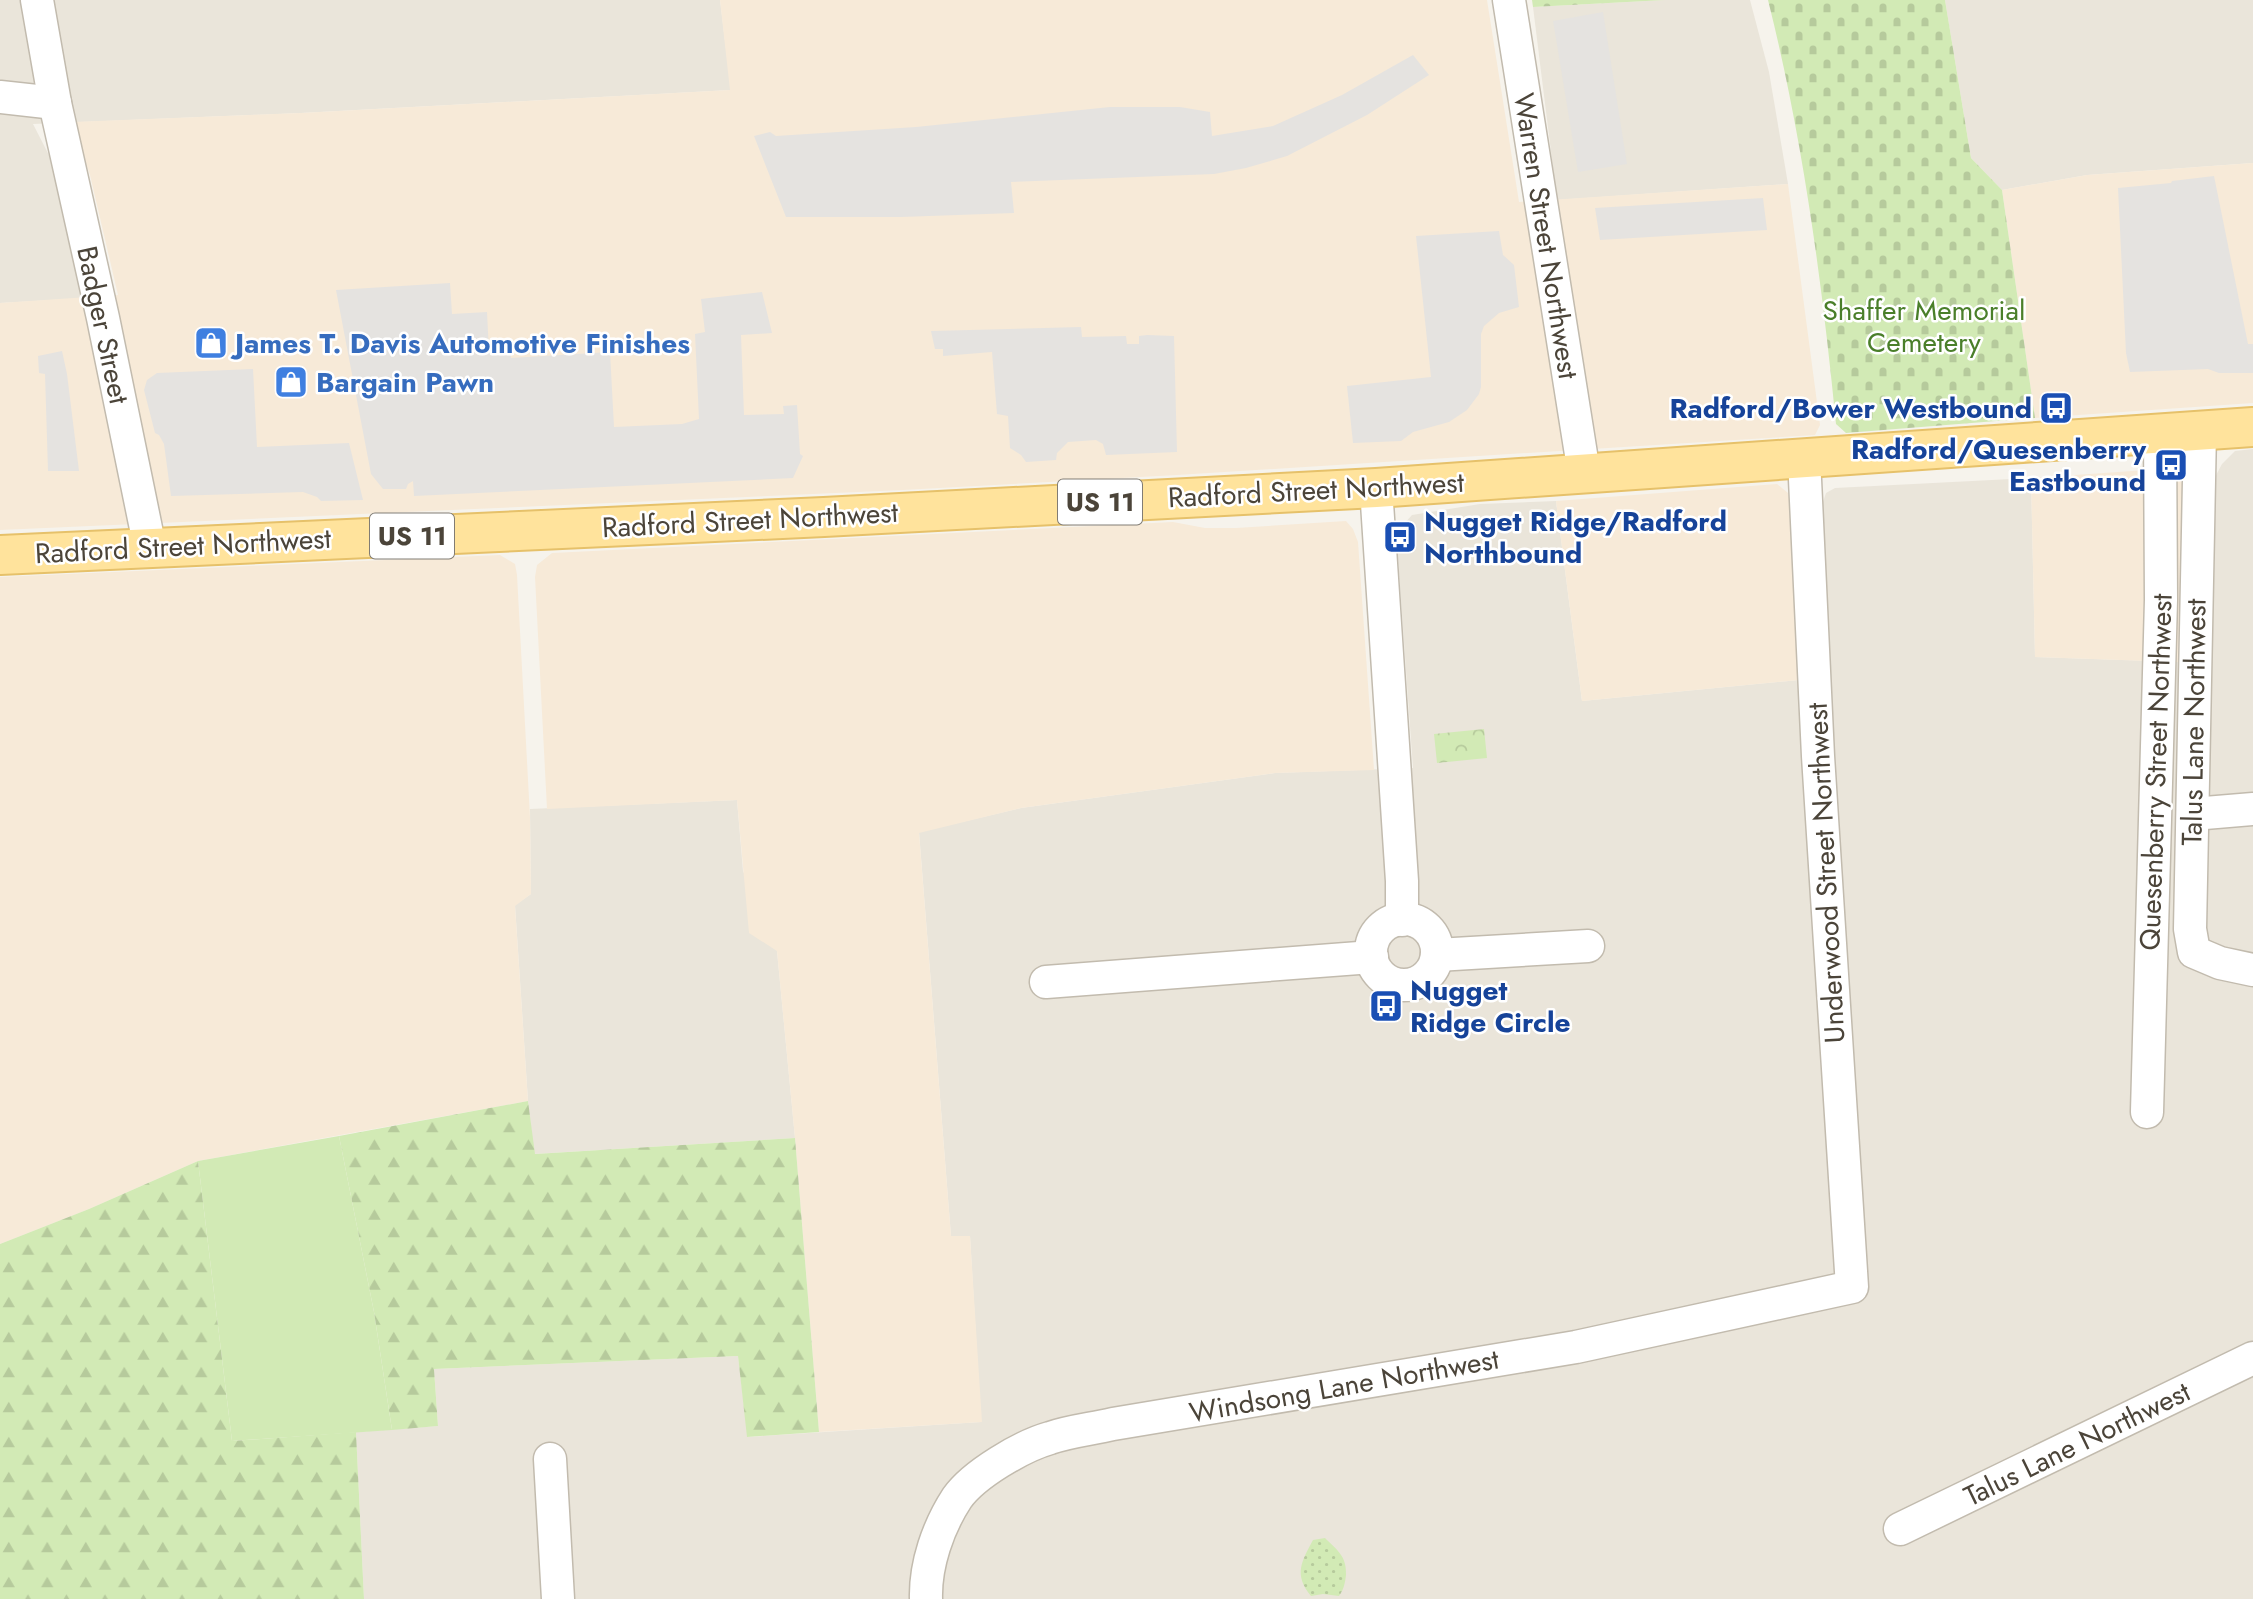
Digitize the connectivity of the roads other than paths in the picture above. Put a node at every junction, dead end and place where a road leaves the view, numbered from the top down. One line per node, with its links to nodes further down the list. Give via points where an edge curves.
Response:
1 (37, 0): 4 (street, Badger Street)
2 (1509, 0): 9 (street, Warren Street Northwest)
3 (0, 97): 4 (street)
4 (55, 103): 11 (street, Badger Street)
5 (2253, 427): 6 (main road, Radford Street Northwest / US 11)
6 (2200, 431): 7 (main road, Radford Street Northwest / US 11); 14 (street, Talus Lane Northwest)
7 (2160, 433): 8 (main road, Radford Street Northwest / US 11); 21 (street, Quesenberry Street Northwest, via 2161,600)
8 (1804, 458): 9 (main road, Radford Street Northwest / US 11); 22 (street, Underwood Street Northwest)
9 (1584, 473): 10 (main road, Radford Street Northwest / US 11)
10 (1376, 488): 11 (main road, Radford Street Northwest / US 11); 15 (street)
11 (150, 548): 12 (main road, Radford Street Northwest / US 11)
12 (0, 555)
13 (2253, 809): 14 (street)
14 (2193, 814): 19 (street, Talus Lane Northwest, via 2190,929 2194,951)
15 (1402, 919): 17 (street, via 1423,926 1436,944); 18 (street, via 1382,928 1372,946)
16 (1588, 946): 17 (street)
17 (1437, 955): 18 (street, via 1435,965 1421,981 1400,985 1381,976)
18 (1372, 957): 20 (street)
19 (2253, 970)
20 (1046, 982)
21 (2147, 1112)
22 (1852, 1287): 27 (street, Windsong Lane Northwest, via 1576,1347 1049,1438 997,1463 958,1496 937,1535)
23 (2253, 1359): 25 (street, Talus Lane Northwest)
24 (550, 1459): 26 (street)
25 (1900, 1529)
26 (558, 1599)
27 (926, 1599)

